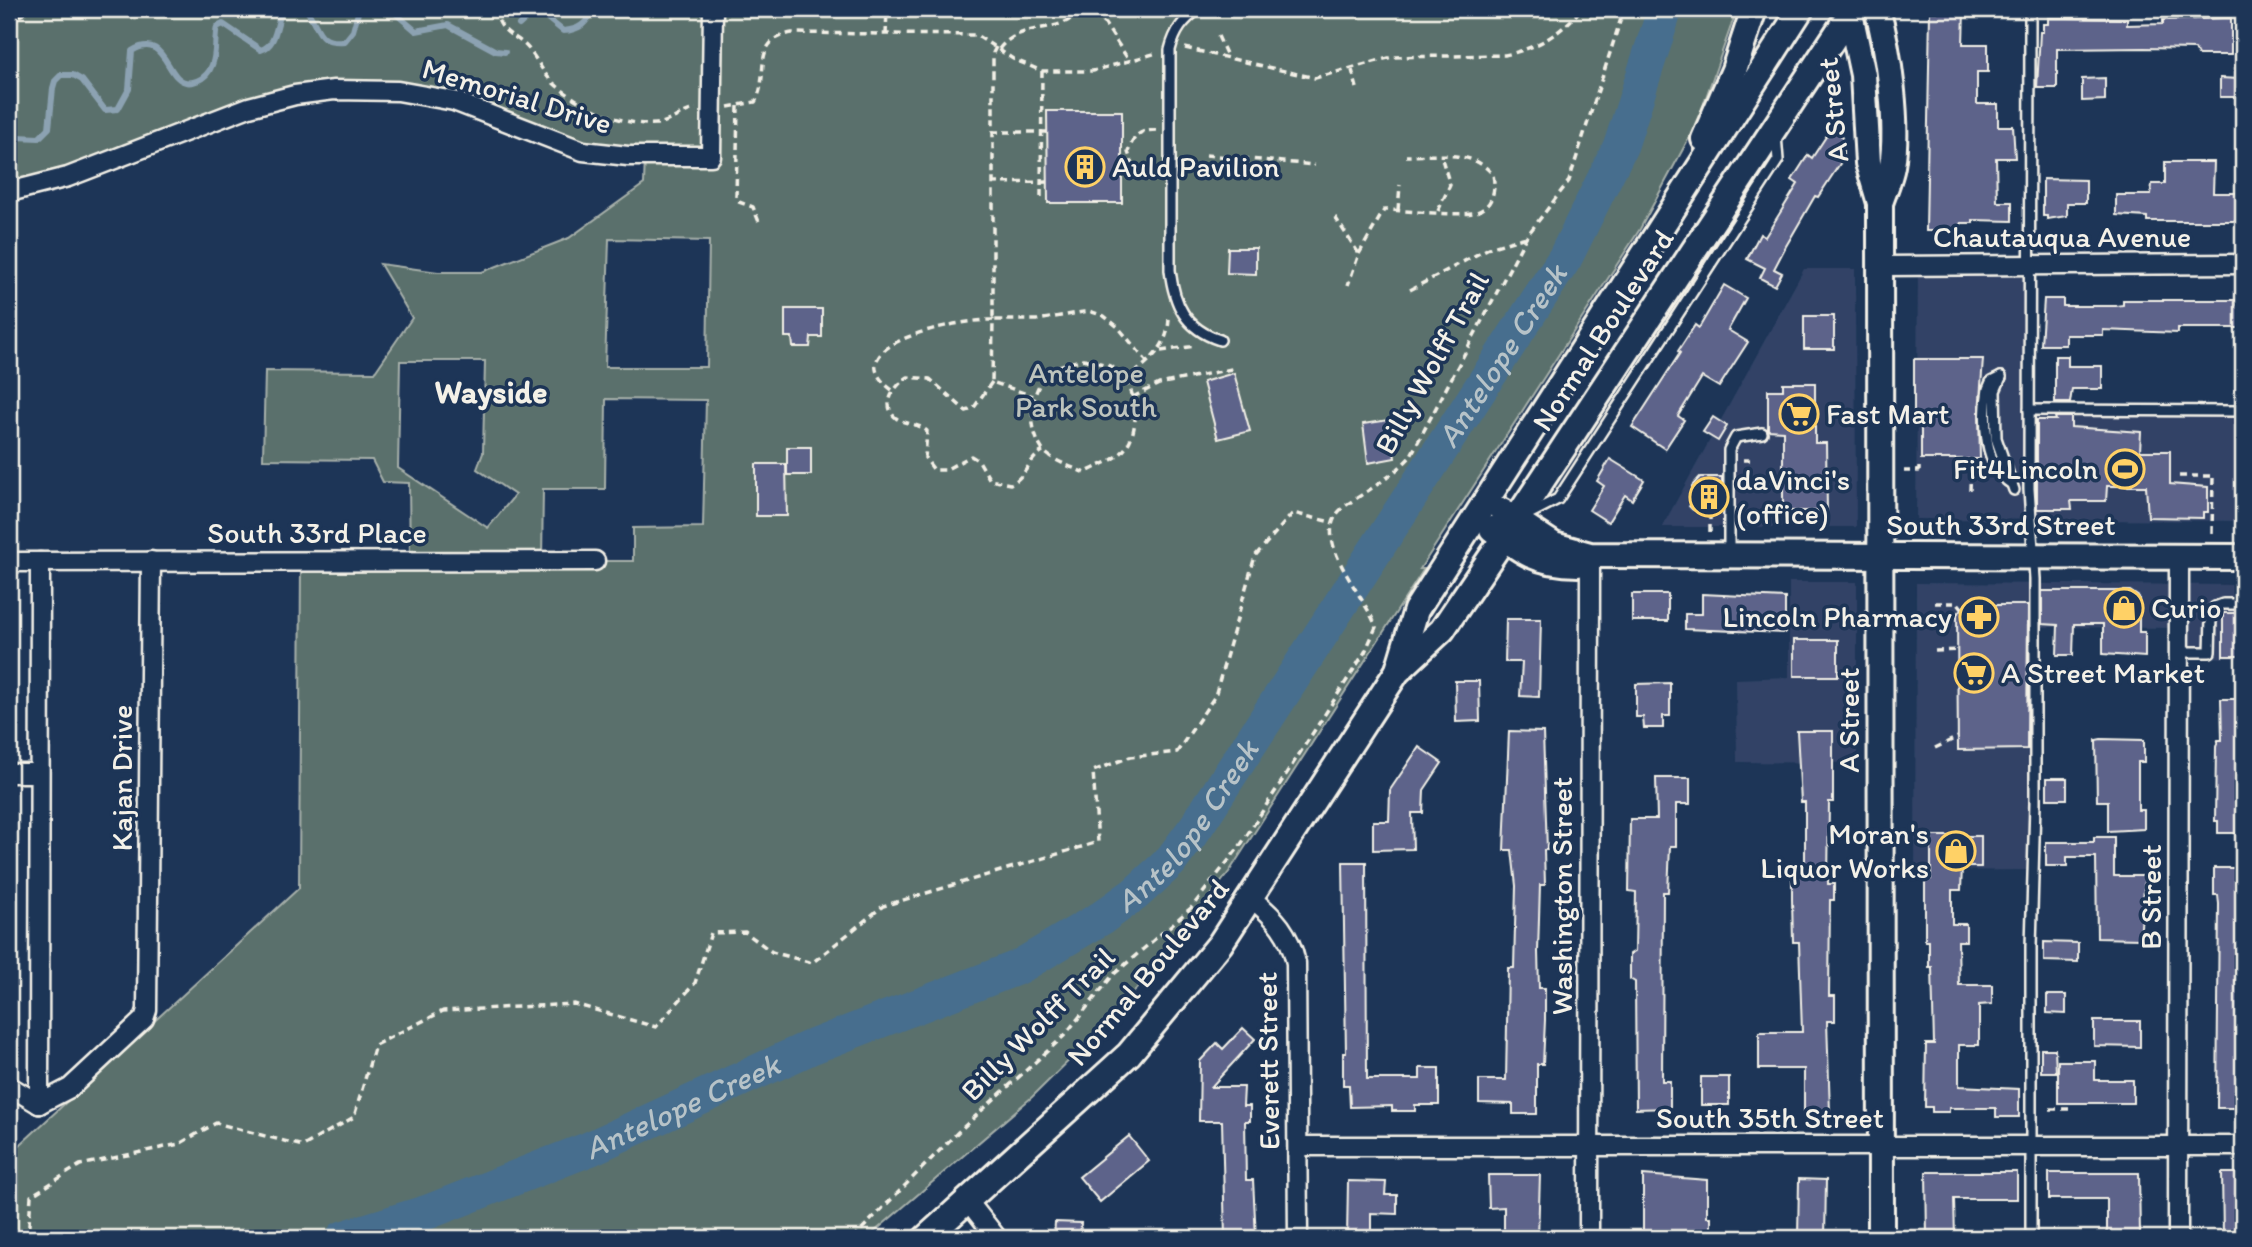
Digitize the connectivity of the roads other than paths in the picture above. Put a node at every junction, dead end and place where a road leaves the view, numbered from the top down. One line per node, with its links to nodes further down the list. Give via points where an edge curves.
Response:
1 (713, 9): 8 (street, Memorial Drive, via 711,156 583,151 454,101 398,91 334,90 249,107 68,177)
2 (1198, 9): 14 (lane, via 1183,22 1170,50 1170,270 1176,303 1184,317 1206,336)
3 (1754, 9): 10 (main road, via 1721,100)
4 (1801, 9): 10 (main road, Normal Boulevard)
5 (1877, 9): 9 (main road, A Street, via 1889,64 1893,142 1892,166)
6 (2030, 9): 12 (lane)
7 (1851, 10): 9 (main road, A Street, via 1863,75 1868,163); 21 (main road, Normal Boulevard)
8 (9, 192)
9 (1880, 203): 13 (main road, A Street)
10 (1656, 239): 20 (main road, Normal Boulevard)
11 (2243, 264): 12 (street, Chautauqua Avenue)
12 (2028, 265): 13 (street, Chautauqua Avenue); 16 (lane)
13 (1881, 266): 24 (main road, A Street)
14 (1220, 341)
15 (2001, 377): 19 (lane, via 1995,391 1996,438)
16 (2029, 410): 17 (lane); 26 (lane)
17 (2243, 411)
18 (1762, 433): 23 (lane, via 1736,437 1729,450)
19 (2013, 487)
20 (1481, 510): 21 (main road, South 33rd Street); 34 (main road, Normal Boulevard, via 1416,610)
21 (1510, 529): 22 (main road, South 33rd Street, via 1528,555 1557,564 1577,564); 34 (main road, Normal Boulevard, via 1442,630)
22 (1590, 555): 23 (main road, South 33rd Street); 41 (street, Washington Street)
23 (1729, 555): 24 (main road, South 33rd Street)
24 (1881, 556): 26 (main road, South 33rd Street); 42 (main road, A Street)
25 (2179, 556): 26 (main road, South 33rd Street); 27 (main road, South 33rd Street); 33 (street, B Street)
26 (2033, 557): 43 (lane)
27 (2243, 557)
28 (151, 561): 29 (street, South 33rd Place); 31 (street, South 33rd Place); 39 (street, Kajan Drive, via 149,995 144,1019 70,1088)
29 (595, 561)
30 (9, 562): 31 (street)
31 (40, 562): 36 (street)
32 (2243, 604): 33 (lane, via 2215,607 2210,652)
33 (2179, 652): 44 (street, B Street)
34 (1397, 672): 37 (main road, Normal Boulevard)
35 (9, 773): 36 (street)
36 (39, 773): 39 (street)
37 (1252, 899): 40 (street, Everett Street, via 1288,936 1296,963); 46 (main road, Normal Boulevard, via 1129,1054)
38 (9, 1086): 39 (street)
39 (39, 1104)
40 (1298, 1146): 41 (street, South 35th Street); 49 (street, Everett Street)
41 (1589, 1146): 42 (street, South 35th Street); 50 (street, Washington Street)
42 (1881, 1146): 43 (street, South 35th Street); 51 (main road, A Street)
43 (2031, 1146): 44 (street, South 35th Street); 52 (lane)
44 (2178, 1146): 45 (street, South 35th Street); 53 (street, B Street)
45 (2243, 1146)
46 (968, 1201): 47 (main road, Normal Boulevard); 48 (street)
47 (926, 1238)
48 (997, 1238)
49 (1298, 1238)
50 (1589, 1238)
51 (1881, 1238)
52 (2031, 1238)
53 (2178, 1238)

